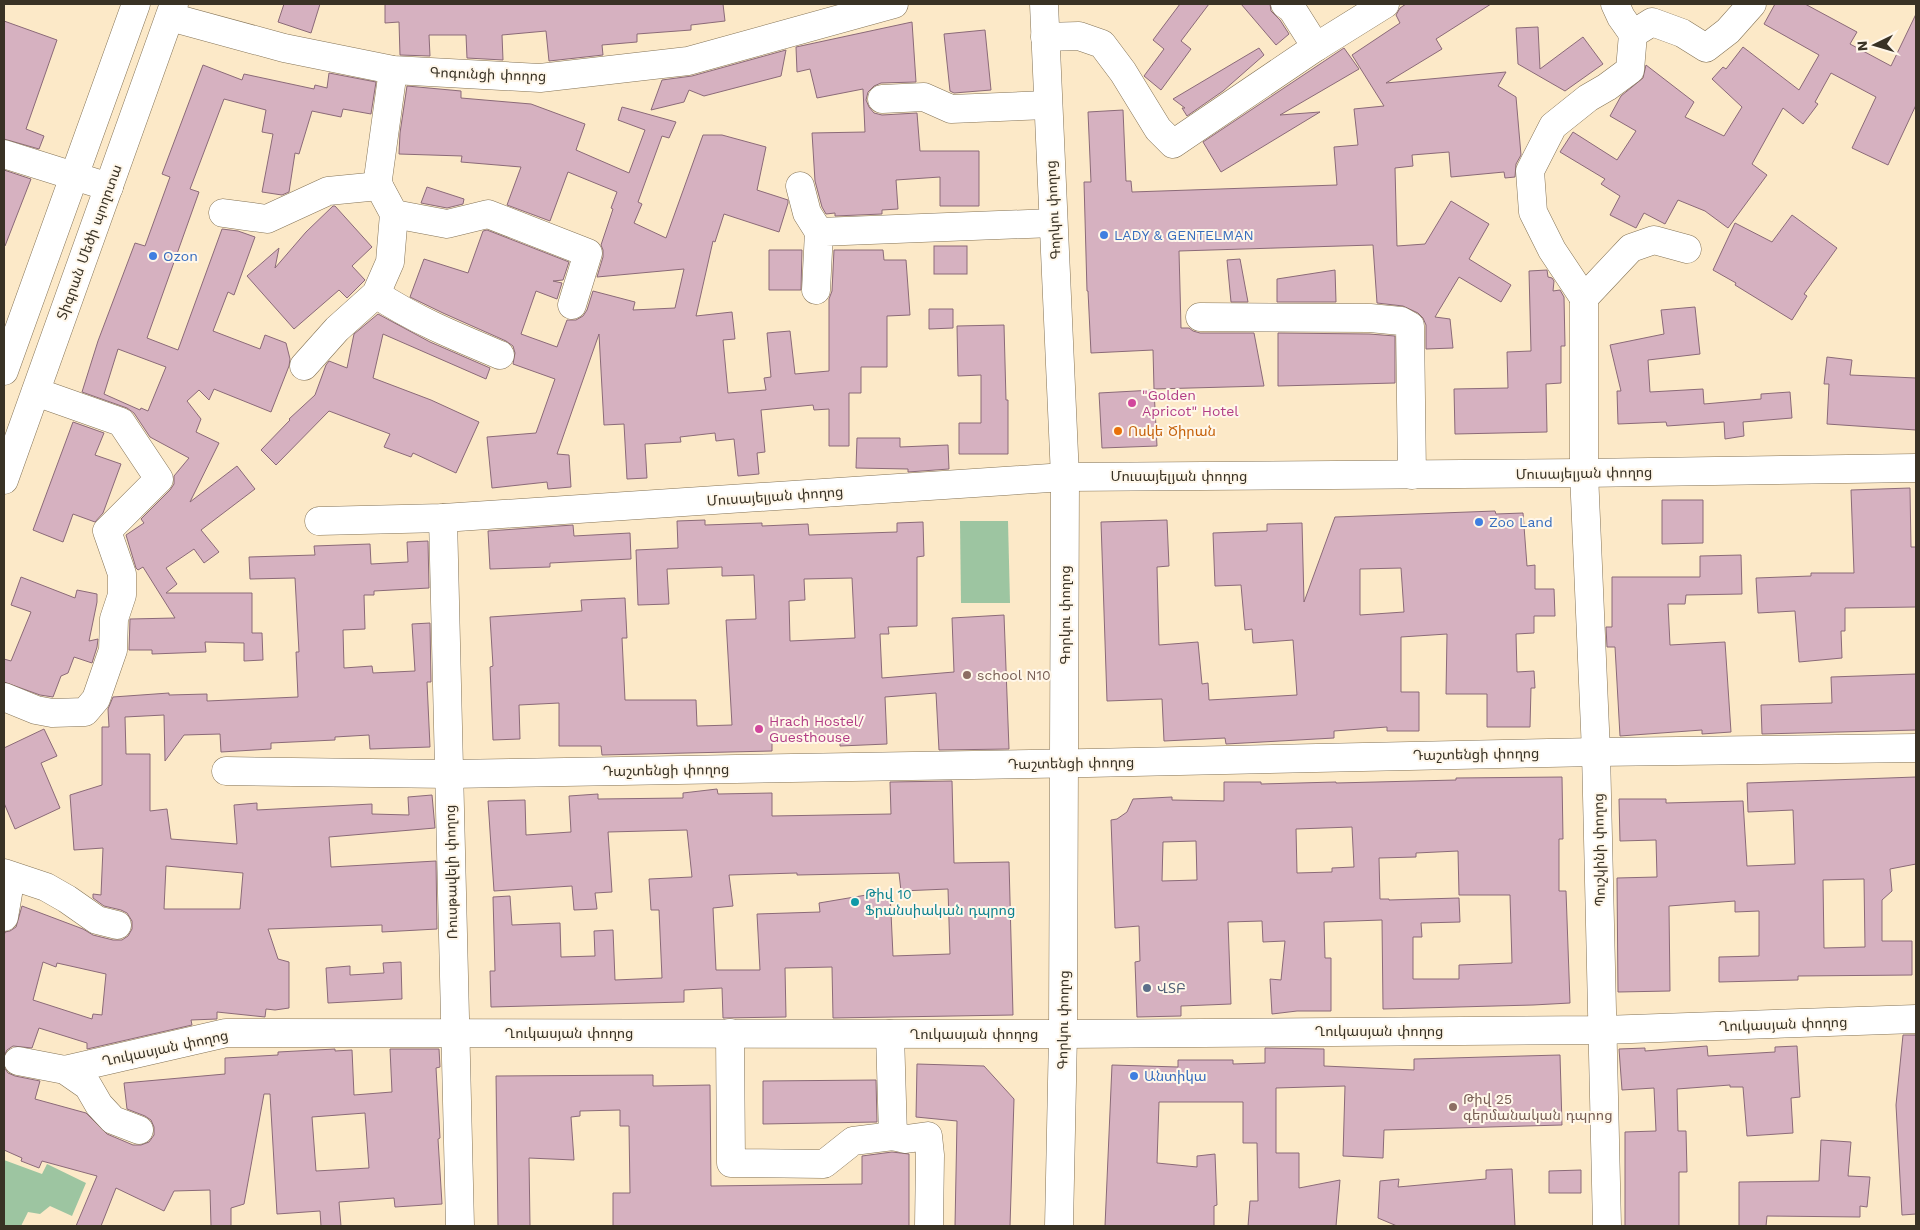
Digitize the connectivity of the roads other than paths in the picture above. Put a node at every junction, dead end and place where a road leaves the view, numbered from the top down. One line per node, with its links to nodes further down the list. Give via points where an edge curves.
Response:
1 (136, 4): 16 (street)
2 (894, 4): 12 (street, Գոգունցի փողոց, via 688,61 540,78)
3 (1044, 4): 10 (street, Գորկու փողոց)
4 (1285, 4): 11 (street, via 1292,9)
5 (1385, 4): 11 (street)
6 (1615, 4): 9 (street)
7 (1752, 4): 9 (street, via 1728,31 1706,48 1682,33 1652,22)
8 (172, 10): 12 (street, Գոգունցի փողոց, via 284,48); 19 (street, Տիգրան Մեծի պողոտա)
9 (1633, 34): 27 (street, via 1630,70 1553,126 1530,171 1533,212 1552,250)
10 (1045, 37): 11 (street, via 1079,36 1102,44 1158,129 1173,144); 14 (street, Գորկու փողոց)
11 (1316, 47)
12 (393, 70): 17 (street)
13 (882, 99): 14 (street, via 924,97 952,109)
14 (1048, 105): 22 (street, Գորկու փողոց)
15 (4, 154): 16 (street)
16 (74, 176): 19 (street); 30 (street)
17 (379, 186): 20 (street, via 328,192 266,218); 21 (street)
18 (800, 186): 23 (street, via 807,213)
19 (109, 187): 34 (street, Տիգրան Մեծի պողոտա)
20 (223, 213)
21 (394, 214): 26 (street, via 390,262); 28 (street, via 447,224 488,214 588,252)
22 (1053, 223): 23 (street); 38 (street, Գորկու փողոց)
23 (819, 232): 25 (street)
24 (1688, 249): 27 (street, via 1654,240 1631,248)
25 (816, 290)
26 (376, 294): 31 (street, via 434,327); 32 (street, via 337,329)
27 (1584, 298): 36 (street, Պուշկինի փողոց)
28 (572, 305)
29 (1200, 317): 37 (street, via 1370,318 1401,321 1410,326)
30 (9, 338): 33 (street)
31 (500, 355)
32 (304, 366)
33 (4, 371)
34 (36, 392): 39 (street, Տիգրան Մեծի պողոտա); 42 (street, via 121,422 159,479 107,531 122,574 122,595 114,619 113,650 96,699 85,712 52,713)
35 (1916, 468): 36 (street, Մուսայելյան փողոց)
36 (1584, 473): 37 (street, Մուսայելյան փողոց); 44 (street, Պուշկինի փողոց)
37 (1412, 474): 38 (street, Մուսայելյան փողոց)
38 (1065, 477): 40 (street, Մուսայելյան փողոց); 45 (street, Գորկու փողոց)
39 (4, 480)
40 (443, 518): 41 (street, Մուսայելյան փողոց); 47 (street, Ռուսթավելի փողոց)
41 (319, 521)
42 (4, 697)
43 (1916, 748): 44 (street, Դաշտենցի փողոց)
44 (1596, 752): 45 (street, Դաշտենցի փողոց); 52 (street, Պուշկինի փողոց)
45 (1064, 763): 47 (street, Դաշտենցի փողոց); 56 (street, Գորկու փողոց)
46 (226, 771): 47 (street, Դաշտենցի փողոց)
47 (449, 774): 53 (street, Ռուսթավելի փողոց)
48 (8, 874): 49 (street); 50 (street, via 46,887 97,920)
49 (4, 917)
50 (118, 925)
51 (1916, 1019): 52 (street, Ղուկասյան փողոց)
52 (1603, 1030): 56 (street, Ղուկասյան փողոց); 64 (street, Պուշկինի փողոց)
53 (455, 1033): 54 (street, Ղուկասյան փողոց); 58 (street, Ղուկասյան փողոց, via 226,1033); 61 (street, Ռուսթավելի փողոց)
54 (730, 1033): 55 (street, Ղուկասյան փողոց); 60 (street, via 731,1163 824,1164 853,1141)
55 (890, 1034): 56 (street, Ղուկասյան փողոց); 60 (street)
56 (1063, 1034): 63 (street, Գորկու փողոց)
57 (18, 1061): 58 (street)
58 (65, 1070): 59 (street, via 88,1086 113,1120)
59 (139, 1130)
60 (893, 1136): 62 (street, via 906,1139 928,1136)
61 (460, 1226)
62 (929, 1226)
63 (1059, 1226)
64 (1607, 1226)

